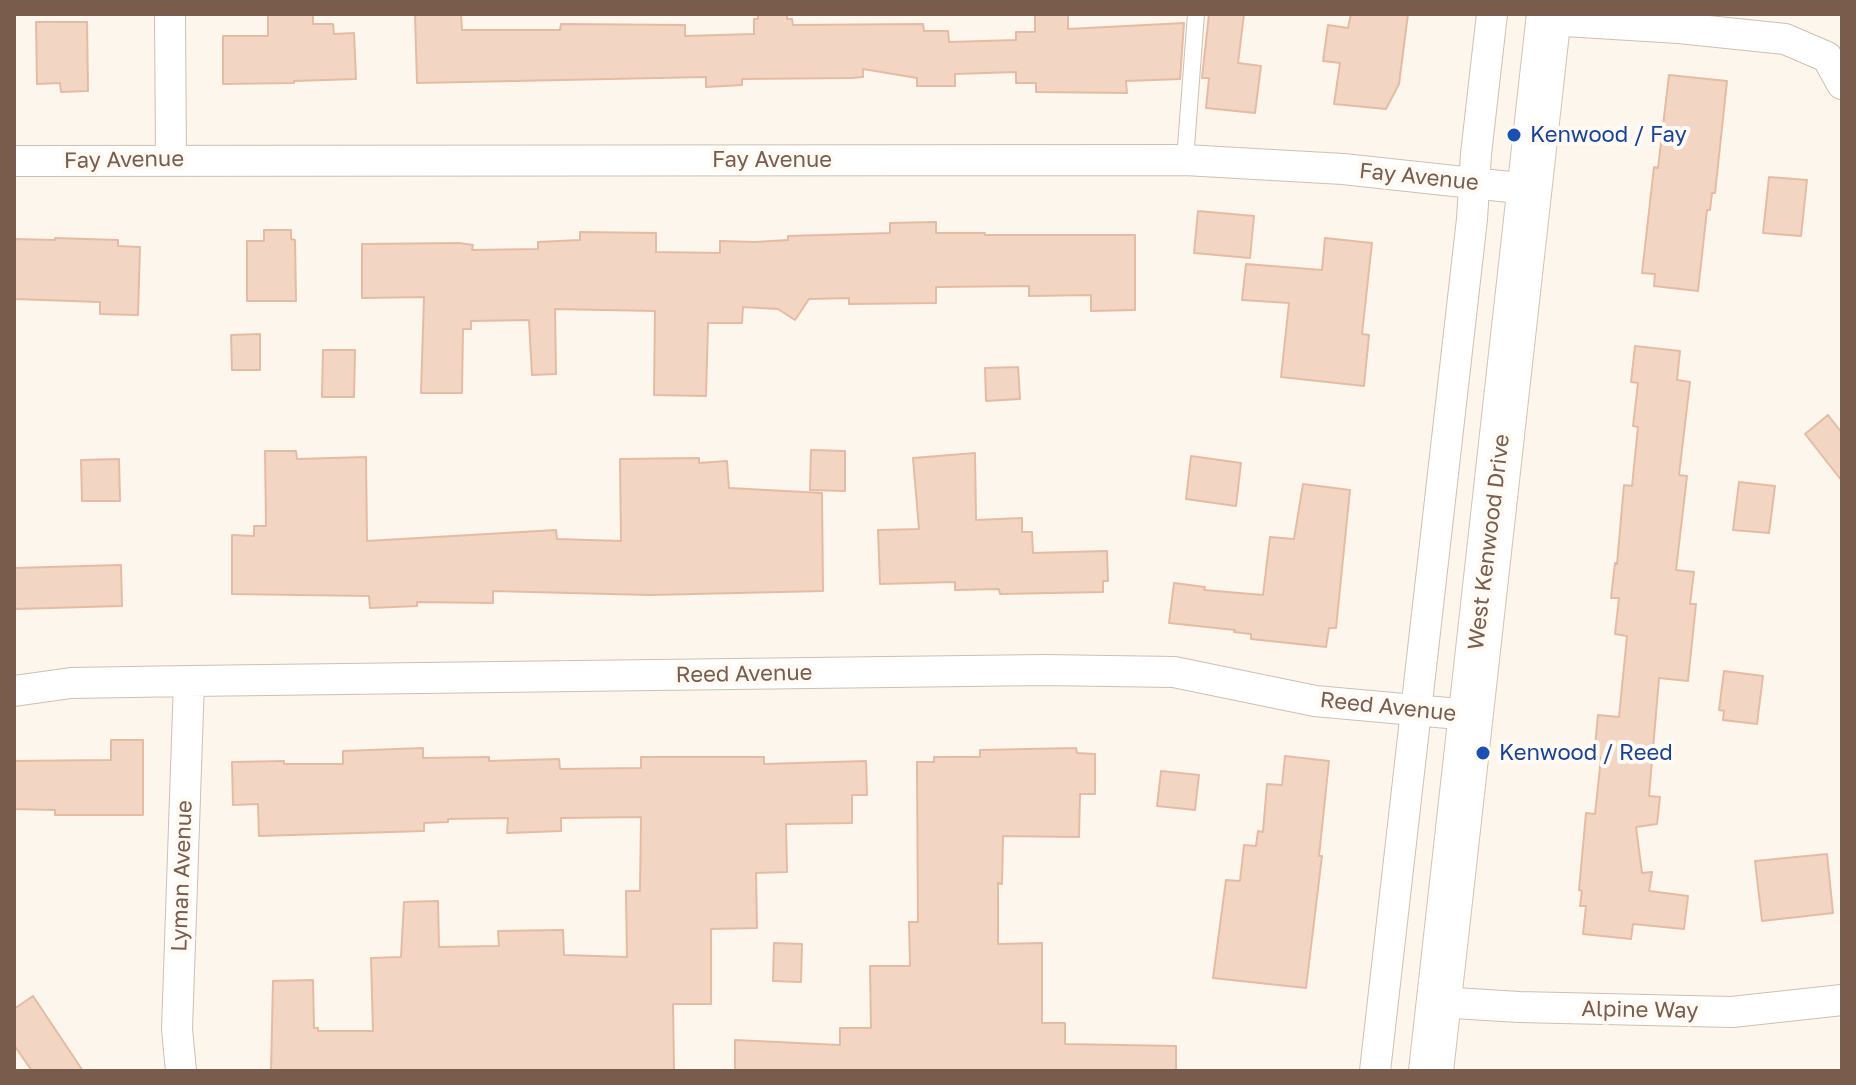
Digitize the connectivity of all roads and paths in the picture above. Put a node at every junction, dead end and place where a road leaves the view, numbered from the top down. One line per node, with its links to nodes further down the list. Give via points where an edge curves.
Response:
1 (170, 14): 6 (street)
2 (1196, 14): 7 (lane)
3 (1492, 14): 9 (street)
4 (1549, 17): 5 (street, via 1785,39 1827,57); 10 (street, West Kenwood Drive)
5 (1838, 70)
6 (171, 159): 7 (street, Fay Avenue); 8 (street, Fay Avenue)
7 (1185, 160): 9 (street, Fay Avenue)
8 (14, 161)
9 (1475, 183): 10 (street, Fay Avenue); 13 (street)
10 (1528, 189): 14 (street, West Kenwood Drive)
11 (189, 681): 12 (street, Reed Avenue, via 71,683); 13 (street, Reed Avenue, via 1174,672 1315,701); 17 (street, Lyman Avenue, via 177,1029)
12 (14, 691)
13 (1416, 710): 14 (street, Reed Avenue); 18 (street)
14 (1470, 715): 16 (street, West Kenwood Drive)
15 (1842, 1000): 16 (street, Alpine Way, via 1732,1012)
16 (1438, 1002): 19 (street, West Kenwood Drive)
17 (181, 1071)
18 (1375, 1071)
19 (1431, 1071)

